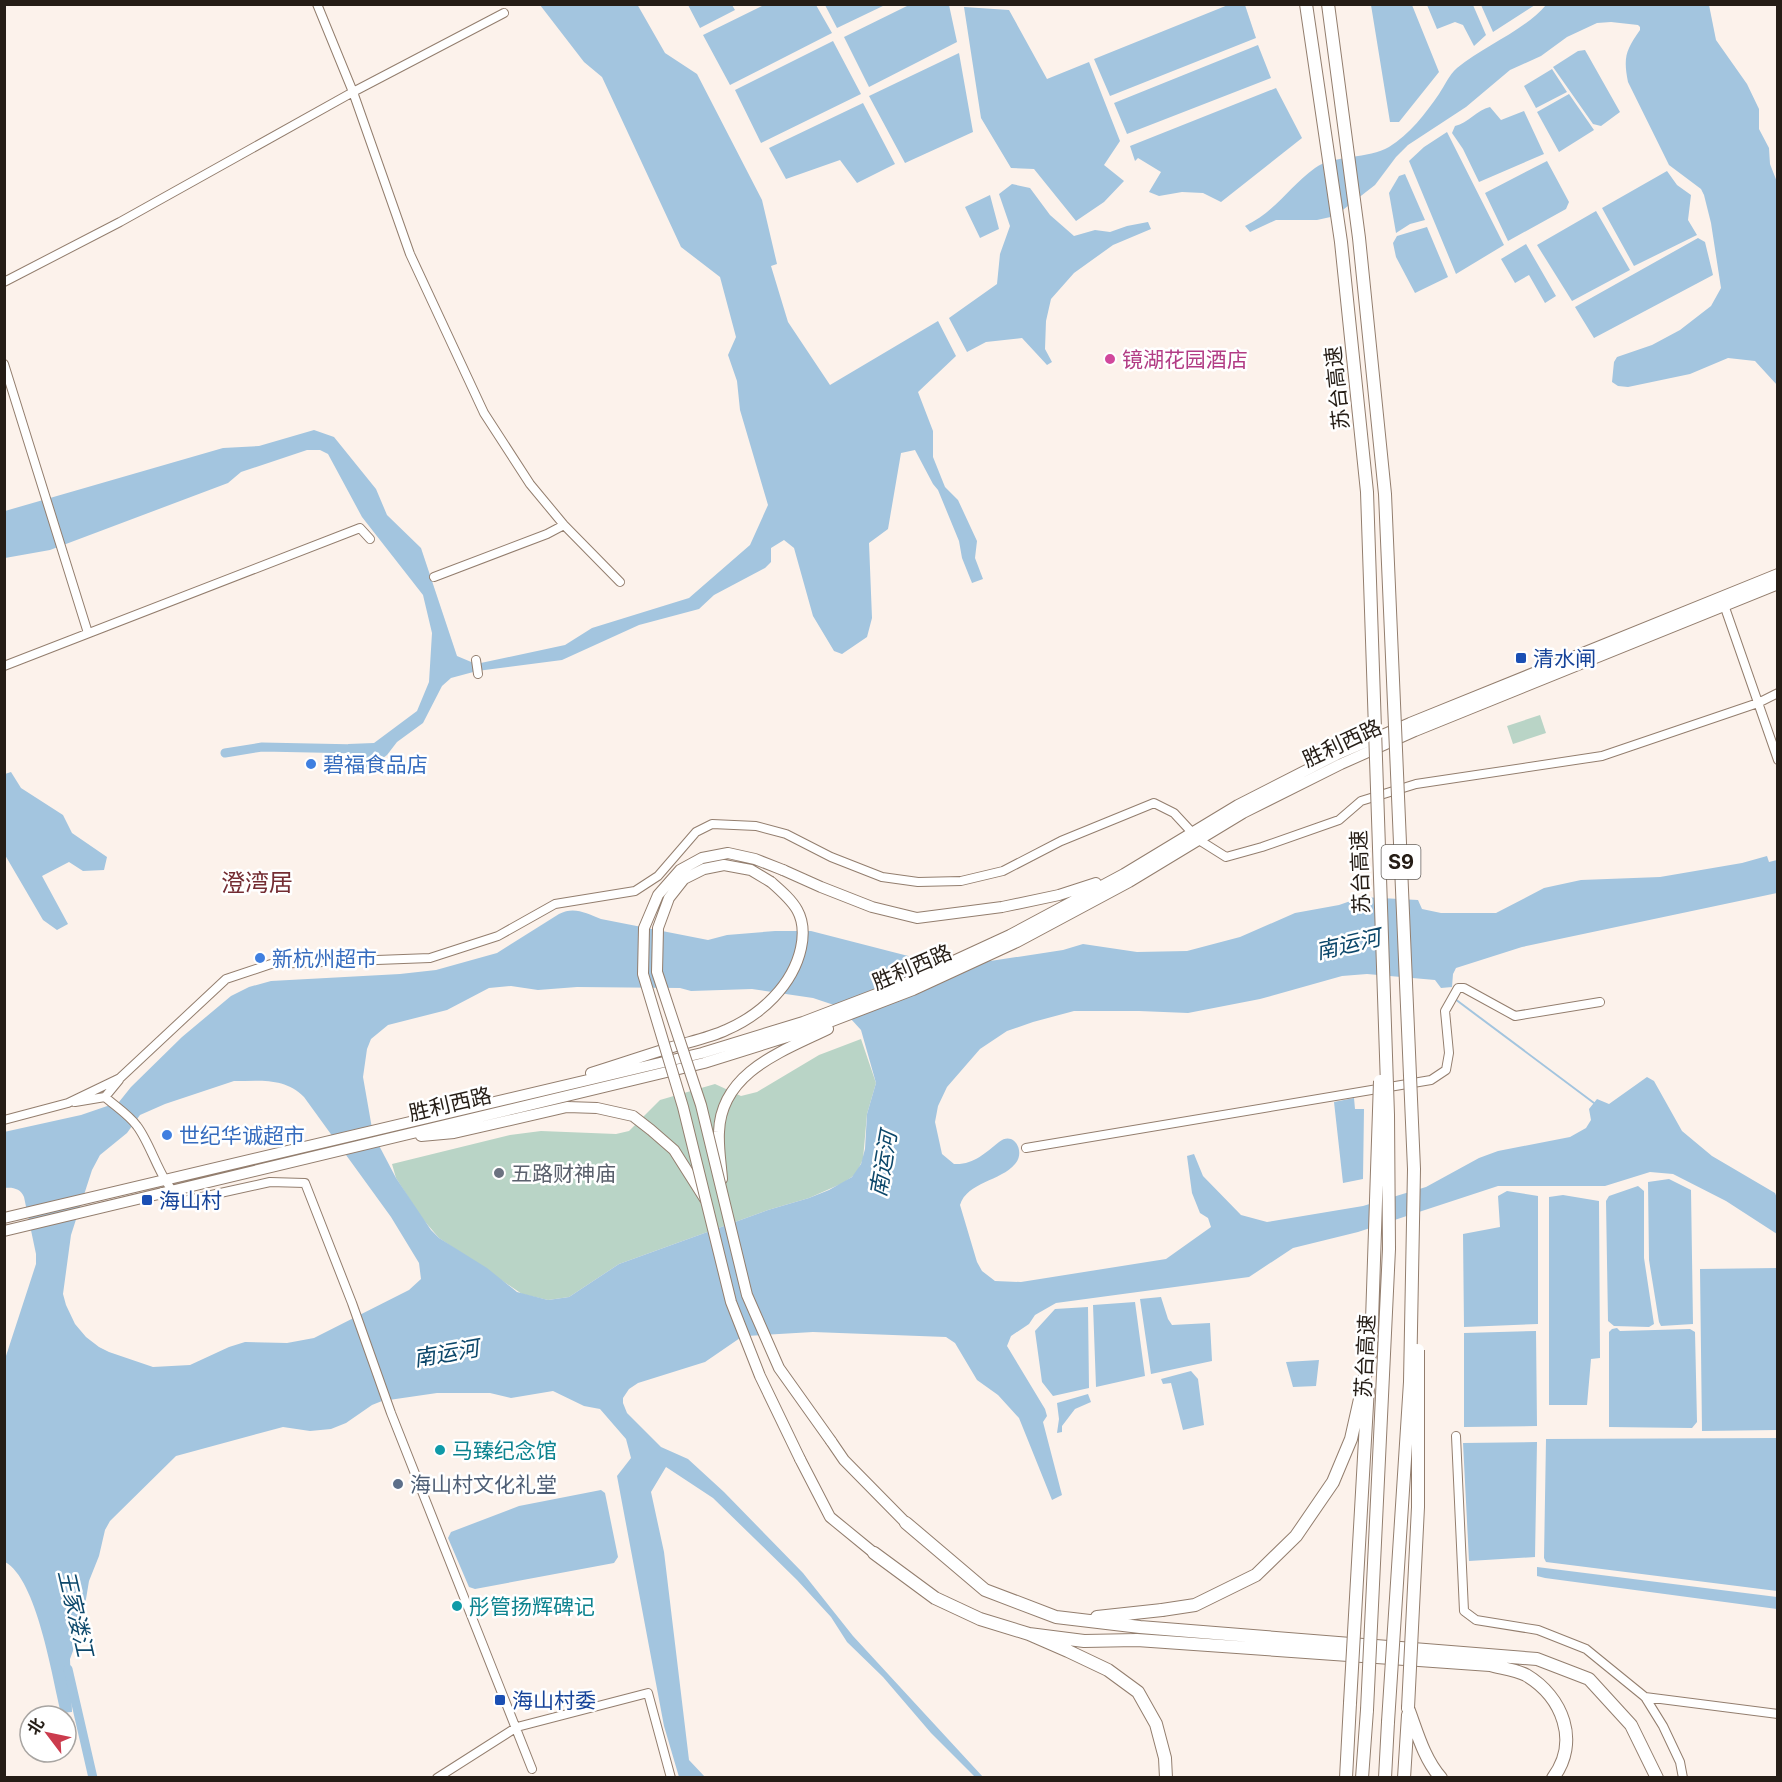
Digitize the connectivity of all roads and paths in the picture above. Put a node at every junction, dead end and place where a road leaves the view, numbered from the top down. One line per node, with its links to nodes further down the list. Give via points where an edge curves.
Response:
1 (317, 4): 5 (street)
2 (1306, 4): 24 (highway, 苏台高速 / S9, bridge, via 1341,242 1367,492)
3 (1328, 4): 35 (highway, 苏台高速 / S9, bridge, via 1359,238 1385,494)
4 (504, 13): 5 (street)
5 (353, 92): 6 (street); 8 (street, via 410,254 484,413 530,484)
6 (4, 282)
7 (4, 364): 15 (street)
8 (564, 525): 11 (street); 12 (street)
9 (370, 539): 15 (street, via 360,528)
10 (1778, 574): 14 (main road, 胜利西路)
11 (434, 577)
12 (620, 582)
13 (1778, 584): 14 (main road, 胜利西路)
14 (1723, 601): 20 (street); 22 (main road, 胜利西路, via 1384,745)
15 (88, 633): 17 (street)
16 (476, 660): 18 (street)
17 (4, 666)
18 (478, 674)
19 (1778, 693): 20 (street)
20 (1758, 703): 21 (street); 22 (street, via 1602,756 1416,784 1361,801 1339,820 1262,848 1226,856)
21 (1778, 760)
22 (1196, 836): 23 (main road, 胜利西路); 25 (main road, 胜利西路, via 1129,882 1017,942); 27 (street, via 1174,813 1154,803 1003,870 961,881 918,882 882,877 786,834 756,826 712,824 696,832 658,876 635,891 555,904 498,936 430,958 271,964 226,979)
23 (1124, 874): 28 (main road, 胜利西路, via 1010,935 918,977 803,1022 702,1053); 39 (main road, bridge, via 1002,908 916,918 872,907 755,859 728,853 702,858 680,870 658,895 644,928 643,974)
24 (1383, 969): 42 (highway, bridge); 57 (highway, 苏台高速 / S9, bridge, via 1389,1249)
25 (913, 990): 32 (main road, 胜利西路, via 806,1031 704,1063); 38 (main road, bridge, via 770,1056 744,1076 726,1101 719,1131)
26 (1600, 1002): 34 (street, via 1515,1016 1458,988 1445,1011 1449,1053 1446,1070 1431,1080)
27 (120, 1078): 29 (street); 30 (street)
28 (512, 1098): 32 (main road, 胜利西路); 38 (main road, bridge, via 727,1030 766,1005 787,983 799,958 803,937 800,912 771,882 751,870 724,865 684,879 669,897 658,928 657,972 701,1105)
29 (108, 1100): 30 (street); 36 (street, via 137,1125)
30 (68, 1103): 31 (street)
31 (4, 1120)
32 (379, 1137): 33 (main road, 胜利西路); 39 (main road, via 454,1133 567,1107 597,1108 633,1116 674,1150)
33 (337, 1146): 36 (main road, 胜利西路); 37 (main road, 胜利西路)
34 (1026, 1148)
35 (1414, 1169): 49 (highway, bridge, via 1418,1507); 58 (highway, 苏台高速 / S9, bridge, via 1410,1382)
36 (166, 1180): 37 (street); 40 (main road, 胜利西路)
37 (173, 1190): 41 (main road, 胜利西路); 51 (street, via 184,1201 270,1182 305,1183 391,1413)
38 (723, 1198): 44 (main road, bridge, via 747,1295 779,1368 844,1460)
39 (706, 1200): 45 (main road, bridge, via 731,1302 760,1376 830,1517)
40 (10, 1216)
41 (10, 1229)
42 (1371, 1350): 46 (highway, bridge, via 1351,1439 1333,1482 1296,1536 1256,1575 1195,1605); 56 (highway, bridge)
43 (1456, 1436): 48 (street, via 1464,1611 1476,1620 1538,1630 1586,1649)
44 (906, 1523): 46 (highway, via 985,1590 1056,1617)
45 (874, 1553): 47 (highway, via 935,1598 980,1619)
46 (1074, 1619): 62 (highway, via 1537,1659 1589,1679 1631,1725)
47 (1029, 1634): 55 (highway, via 1108,1670 1137,1692 1156,1724 1166,1758); 61 (highway, via 1084,1641 1137,1640 1490,1665 1524,1674 1545,1690 1560,1710 1567,1736 1563,1765)
48 (1645, 1697): 50 (street); 63 (street, via 1680,1762)
49 (1408, 1708): 59 (highway); 60 (highway, via 1420,1741)
50 (1778, 1714)
51 (517, 1726): 52 (street); 53 (street); 54 (street, via 648,1693)
52 (532, 1769)
53 (437, 1778)
54 (671, 1778)
55 (1166, 1778)
56 (1346, 1778)
57 (1362, 1778)
58 (1385, 1778)
59 (1404, 1778)
60 (1441, 1778)
61 (1553, 1778)
62 (1657, 1778)
63 (1683, 1778)

